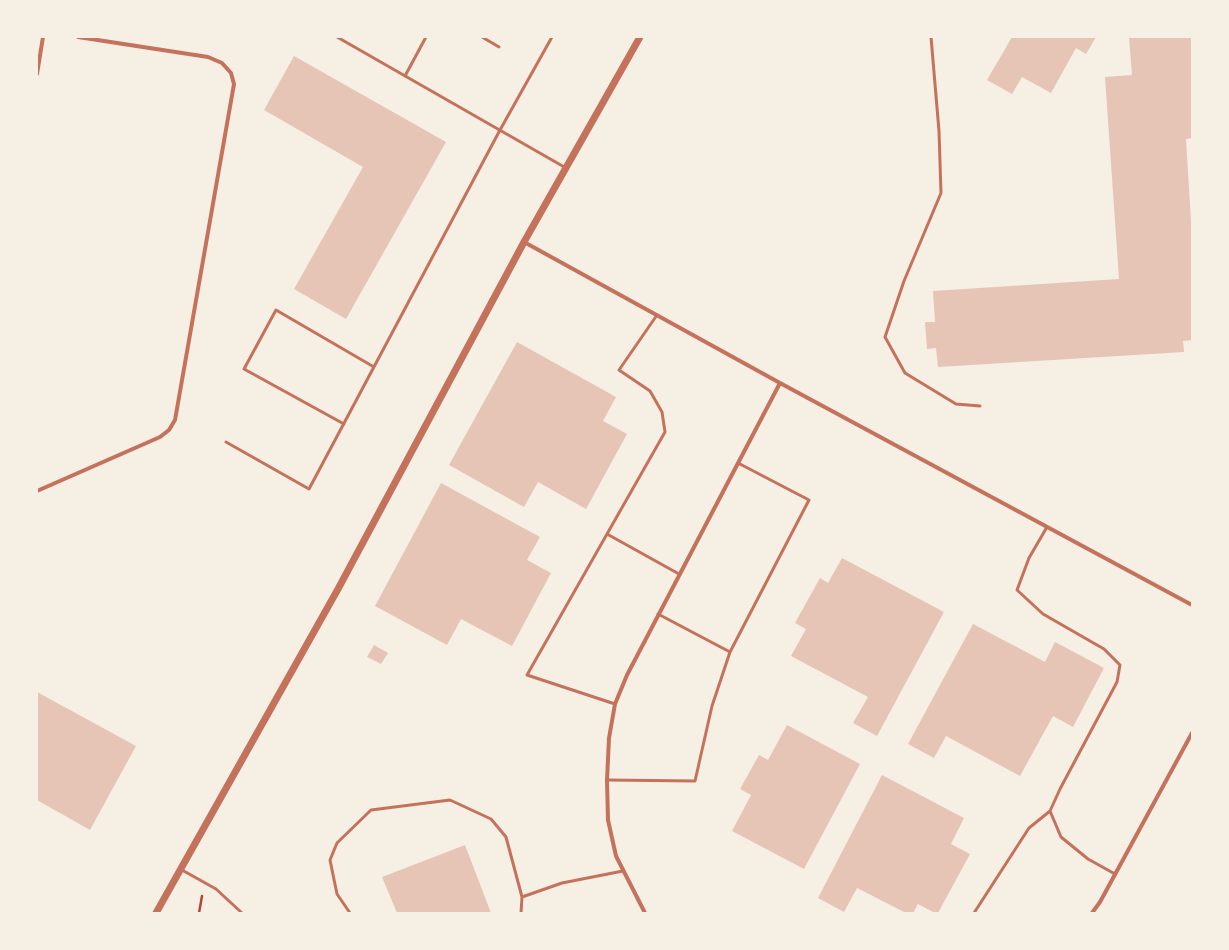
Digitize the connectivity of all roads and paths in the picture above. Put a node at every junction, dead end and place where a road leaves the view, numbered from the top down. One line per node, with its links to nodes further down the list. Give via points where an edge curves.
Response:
1 (43, 37): 10 (street)
2 (78, 37): 22 (street, via 208,57 222,63 231,73 234,84 175,420 170,430 160,437)
3 (337, 37): 11 (lane)
4 (426, 37): 11 (lane)
5 (482, 37): 9 (lane)
6 (552, 37): 12 (lane)
7 (640, 37): 13 (street)
8 (931, 37): 18 (lane, via 941,193 904,281 885,337 905,373 956,404)
9 (499, 47)
10 (37, 74)
11 (405, 76): 12 (lane)
12 (500, 130): 13 (lane); 16 (lane)
13 (566, 168): 14 (street)
14 (524, 242): 15 (street); 33 (street, via 338,589)
15 (657, 315): 17 (street); 24 (lane, via 619,370 650,391 662,412 665,432)
16 (374, 367): 19 (lane); 19 (lane, via 276,310 244,369)
17 (780, 383): 21 (street); 23 (street)
18 (980, 406)
19 (344, 424): 20 (lane, via 309,489)
20 (226, 442)
21 (738, 463): 25 (street); 28 (lane, via 809,500)
22 (37, 491)
23 (1047, 527): 26 (street); 32 (lane, via 1029,558 1017,590 1043,614 1104,649 1120,665 1117,682)
24 (607, 534): 25 (lane); 29 (lane, via 527,675)
25 (679, 574): 27 (street)
26 (1192, 605)
27 (658, 614): 28 (lane); 29 (street, via 626,675)
28 (730, 652): 31 (lane, via 712,706 694,781)
29 (615, 704): 31 (street, via 609,738)
30 (1192, 733): 35 (street)
31 (607, 780): 34 (street, via 608,820 616,856)
32 (1050, 811): 35 (lane, via 1061,837 1088,858); 42 (lane, via 1029,828)
33 (180, 869): 37 (street); 38 (lane, via 216,889)
34 (623, 871): 36 (lane, via 562,883); 41 (street)
35 (1115, 874): 43 (street)
36 (522, 897): 39 (lane, via 506,837 491,819 450,800 371,810 337,842 330,860 337,894); 40 (lane)
37 (157, 910)
38 (242, 913)
39 (350, 913)
40 (521, 913)
41 (645, 913)
42 (974, 913)
43 (1092, 913)

